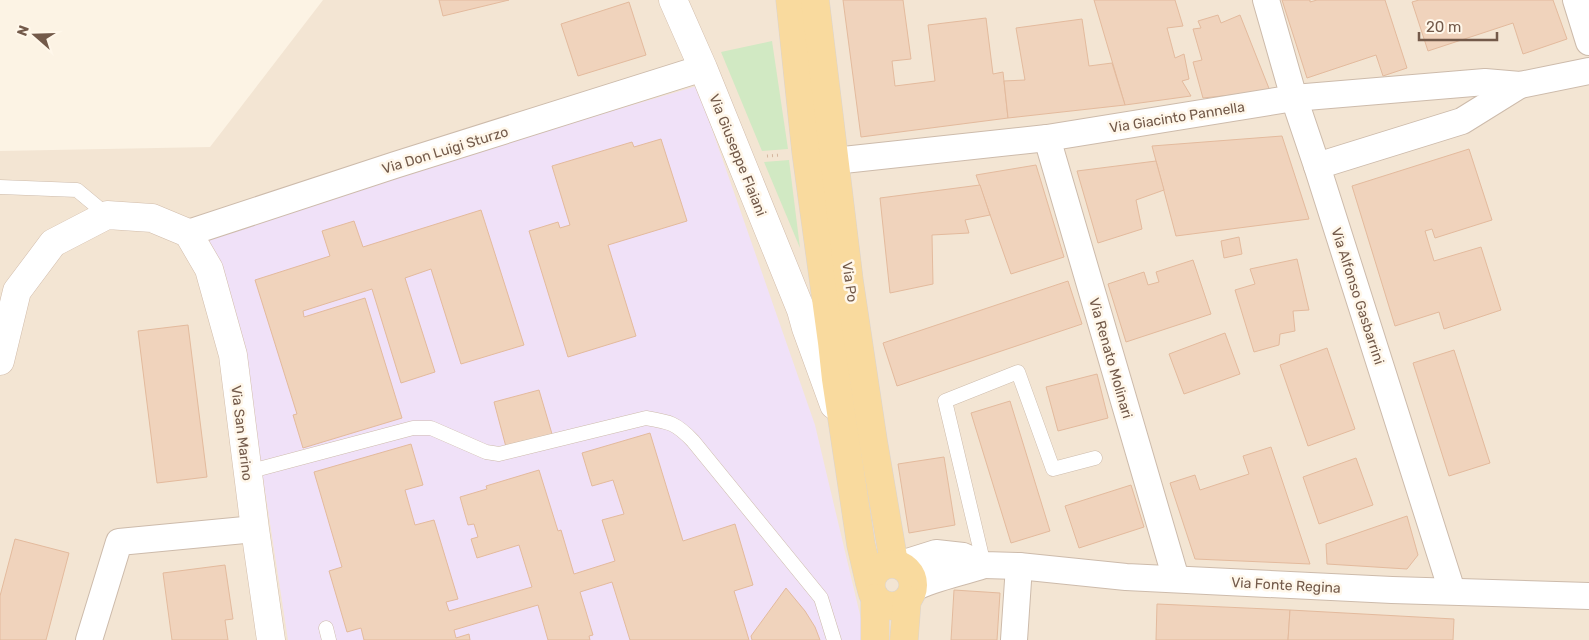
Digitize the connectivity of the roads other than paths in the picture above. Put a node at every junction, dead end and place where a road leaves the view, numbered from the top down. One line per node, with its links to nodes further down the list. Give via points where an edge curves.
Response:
1 (673, 0): 7 (street, Via Giuseppe Flaiani)
2 (790, 0): 18 (main road, Via Po, via 806,152)
3 (815, 0): 12 (main road, Via Po)
4 (1266, 0): 10 (street, Via Alfonso Gasbarrini)
5 (1576, 0): 6 (street)
6 (1589, 42)
7 (703, 68): 16 (street, Via Don Luigi Sturzo); 17 (street, Via Giuseppe Flaiani)
8 (1589, 71): 9 (street, Via Giacinto Pannella)
9 (1520, 85): 10 (street, Via Giacinto Pannella, via 1486,82); 13 (street, Via Giacinto Pannella, via 1462,121)
10 (1294, 98): 11 (street, Via Giacinto Pannella); 13 (street, Via Alfonso Gasbarrini)
11 (1047, 138): 12 (street, Via Giacinto Pannella); 28 (street, Via Renato Molinari)
12 (834, 161): 21 (main road, Via Po)
13 (1317, 166): 30 (street, Via Alfonso Gasbarrini)
14 (0, 187): 15 (lane, via 77,190)
15 (106, 215): 16 (street, via 152,218); 19 (street, via 54,243 17,291)
16 (188, 233): 23 (street, Via San Marino, via 209,270 232,355)
17 (801, 310): 18 (street, Via Giuseppe Flaiani); 20 (street, Via Giuseppe Flaiani)
18 (832, 342): 20 (main road, Via Po); 21 (street, Via Giuseppe Flaiani, via 848,362 858,424 865,437)
19 (0, 361)
20 (843, 430): 29 (main road, Via Giuseppe Flaiani, via 861,545)
21 (873, 440): 25 (main road, Via Po)
22 (1095, 458): 26 (lane, via 1053,469 1018,372 945,401)
23 (248, 472): 24 (street, Via San Marino); 35 (lane, via 413,428 431,428 476,448 499,454 646,418 669,421 693,441 821,598)
24 (255, 529): 33 (street, via 119,542); 34 (street, Via San Marino)
25 (897, 564): 26 (street, Via Fonte Regina, via 936,552 963,556); 29 (main road, via 881,566 875,571); 31 (main road, via 911,574)
26 (984, 565): 27 (street, Via Fonte Regina); 31 (street, Via Fonte Regina, via 930,580)
27 (1019, 566): 28 (street, Via Fonte Regina); 38 (street)
28 (1176, 579): 30 (street, Via Fonte Regina)
29 (873, 591): 31 (main road, via 886,606 901,604); 36 (main road, Via Giuseppe Flaiani)
30 (1452, 591): 32 (street, Via Fonte Regina)
31 (910, 594): 37 (main road)
32 (1589, 596)
33 (89, 640)
34 (271, 640)
35 (834, 640)
36 (875, 640)
37 (904, 640)
38 (1014, 640)

